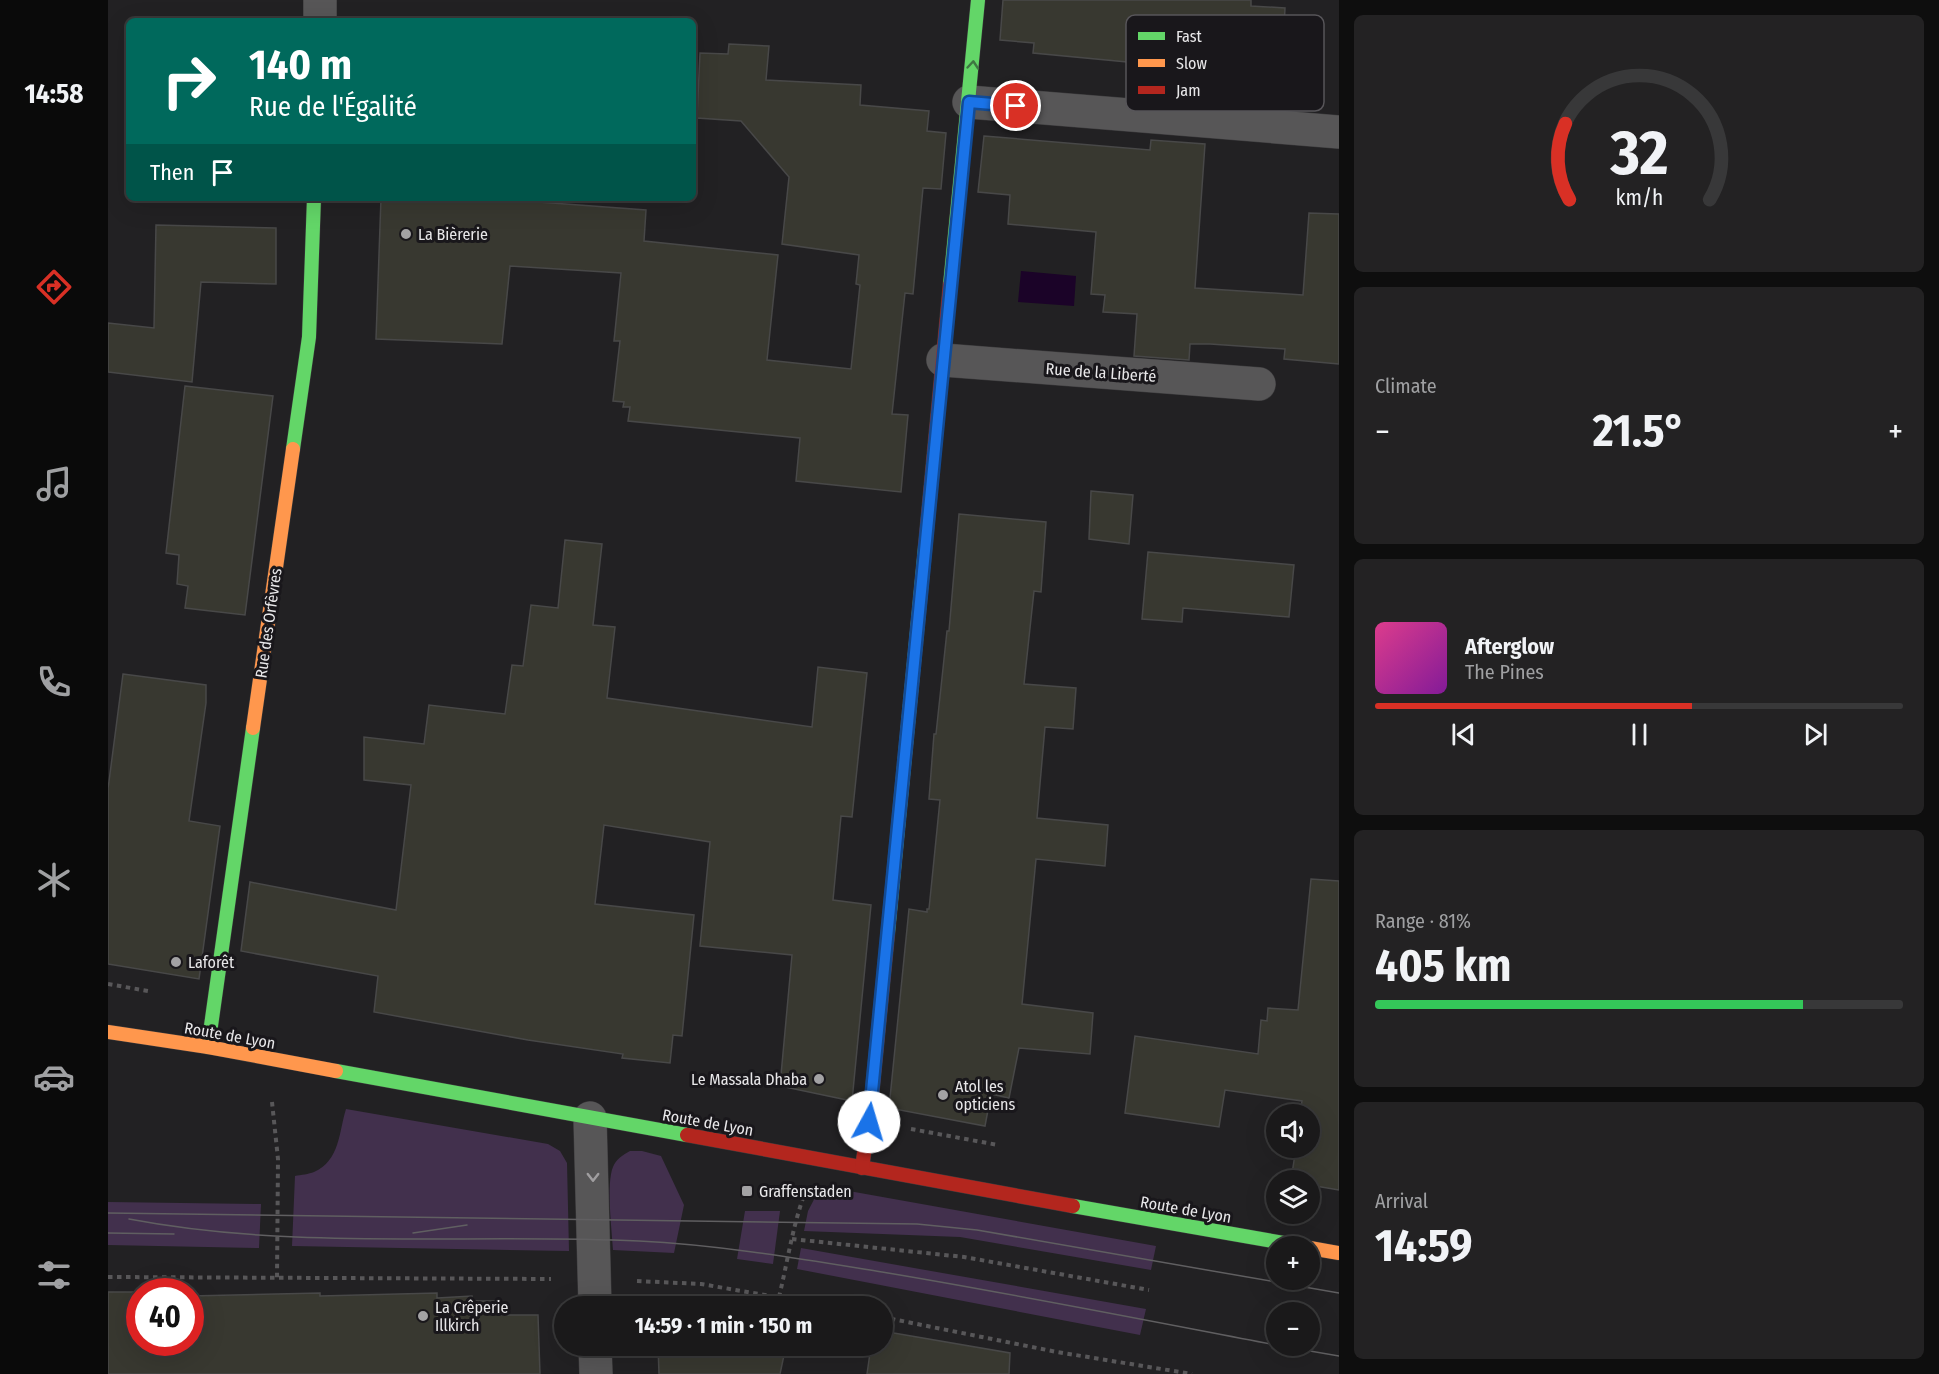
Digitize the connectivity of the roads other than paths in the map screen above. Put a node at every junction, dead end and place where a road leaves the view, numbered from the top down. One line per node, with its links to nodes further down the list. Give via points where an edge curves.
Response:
1 (320, 0): 3 (street)
2 (978, 0): 4 (street, one-way to 2)
3 (320, 18)
4 (969, 102): 5 (street); 7 (street)
5 (1339, 132)
6 (314, 201): 10 (street, Rue des Orfèvres, via 308,347)
7 (943, 360): 8 (street, Rue de la Liberté); 12 (street, via 873,1092)
8 (1259, 384)
9 (108, 1032): 10 (street, Route de Lyon)
10 (208, 1047): 11 (street, Route de Lyon)
11 (590, 1118): 12 (street, Route de Lyon); 16 (street, one-way to 16)
12 (862, 1168): 13 (street, Route de Lyon)
13 (1266, 1240)
14 (1320, 1250): 15 (street)
15 (1339, 1253)
16 (595, 1293)

